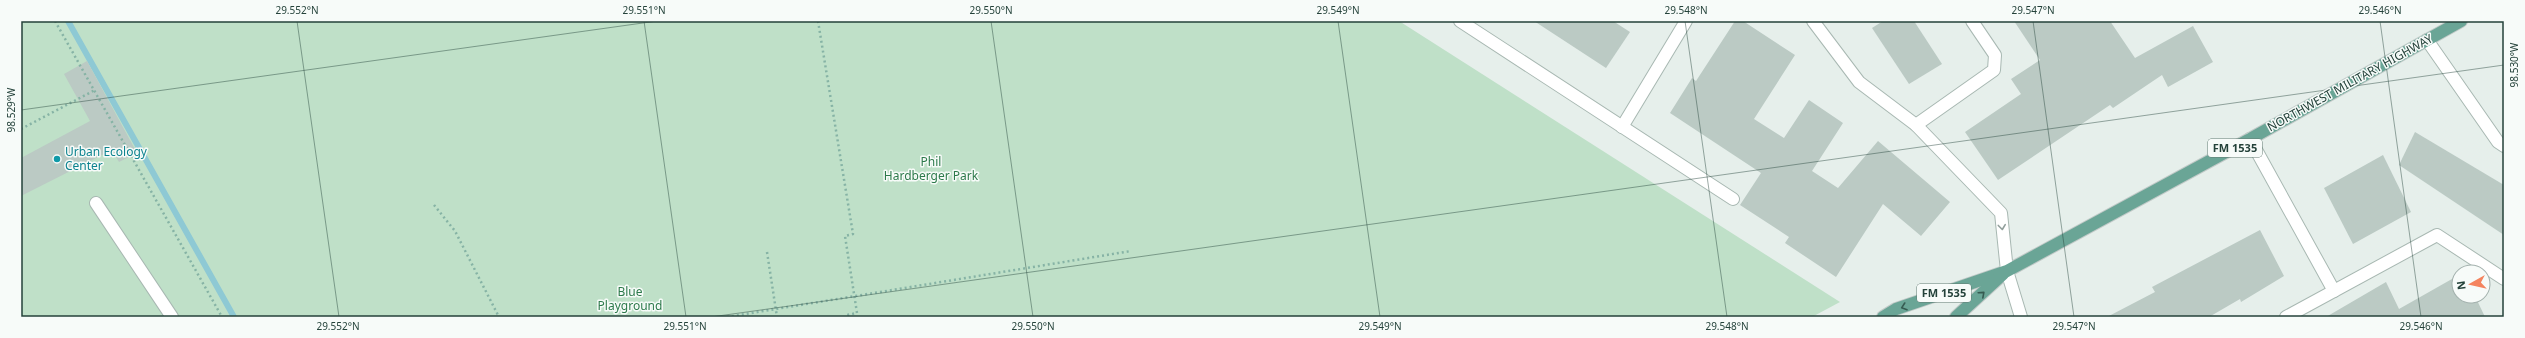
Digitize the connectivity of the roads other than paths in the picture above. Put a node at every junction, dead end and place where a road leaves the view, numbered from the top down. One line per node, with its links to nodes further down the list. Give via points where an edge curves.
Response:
1 (1460, 21): 8 (lane)
2 (1686, 21): 8 (lane)
3 (1813, 21): 7 (lane, via 1859,82)
4 (1972, 21): 7 (lane, via 1995,55 1994,70)
5 (2460, 21): 6 (main road, NORTHWEST MILITARY HIGHWAY / FM 1535)
6 (2427, 40): 9 (main road, NORTHWEST MILITARY HIGHWAY / FM 1535); 10 (lane, via 2498,142)
7 (1916, 125): 13 (lane, one-way to 13, via 2000,213)
8 (1622, 127): 11 (lane)
9 (2250, 140): 13 (main road, NORTHWEST MILITARY HIGHWAY / FM 1535); 15 (lane)
10 (2504, 146)
11 (1733, 200)
12 (96, 203): 16 (lane)
13 (2007, 271): 17 (main road, NORTHWEST MILITARY HIGHWAY / FM 1535, one-way to 17, via 1896,309); 18 (main road, NORTHWEST MILITARY HIGHWAY / FM 1535, one-way to 13); 19 (lane)
14 (2504, 279): 15 (lane, via 2437,235)
15 (2334, 291): 20 (lane)
16 (172, 317)
17 (1883, 317)
18 (1956, 317)
19 (2021, 317)
20 (2286, 317)

